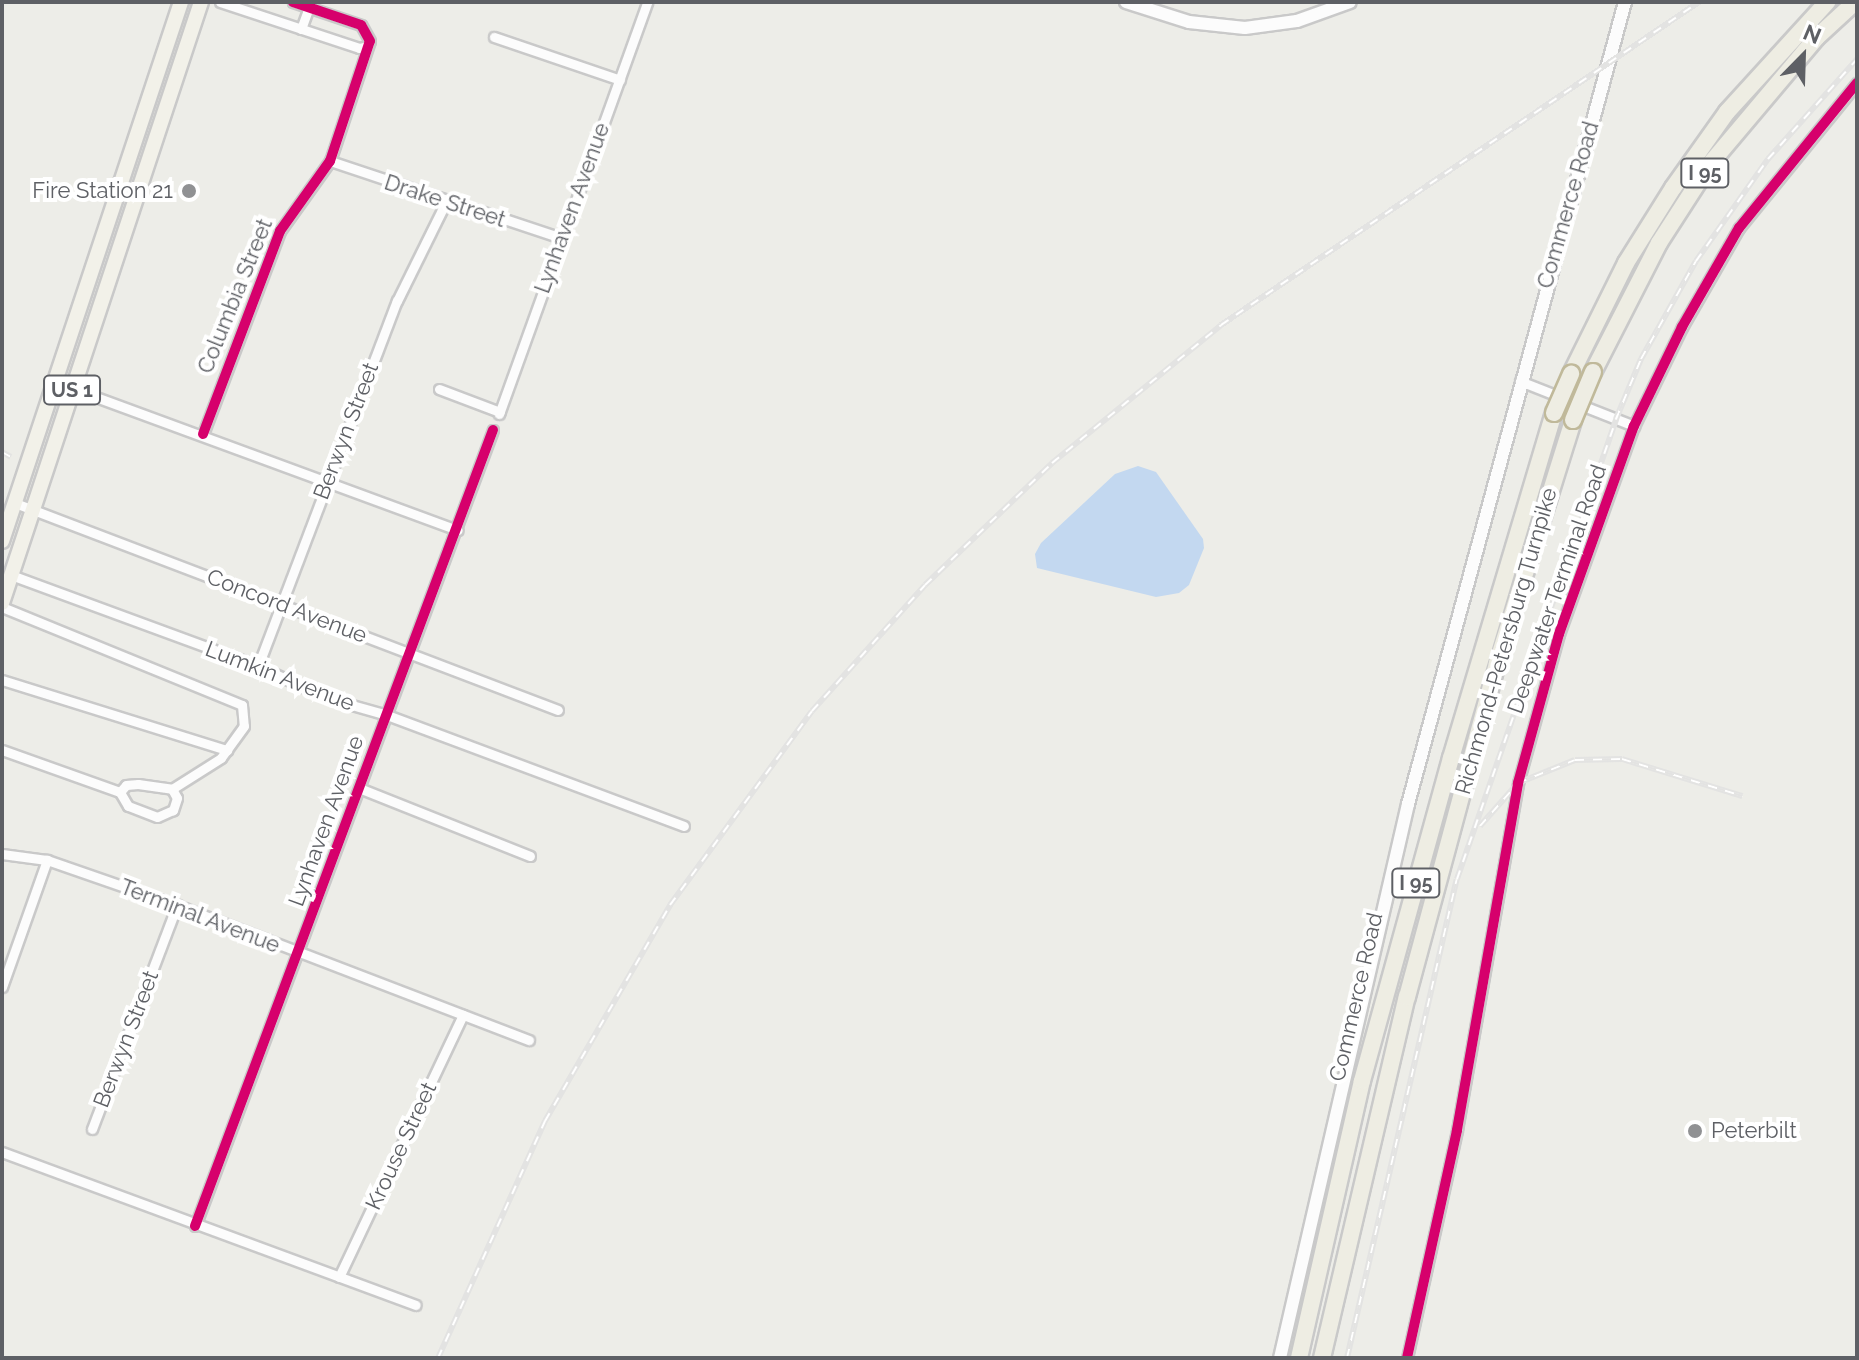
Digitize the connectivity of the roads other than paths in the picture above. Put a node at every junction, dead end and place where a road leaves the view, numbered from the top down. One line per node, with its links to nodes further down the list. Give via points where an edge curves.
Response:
1 (181, 2): 21 (main road, US 1)
2 (201, 2): 22 (main road, US 1)
3 (220, 2): 12 (street)
4 (293, 2): 11 (street)
5 (647, 2): 15 (street, Lynhaven Avenue)
6 (1126, 2): 7 (main road, via 1189,22 1236,28 1297,21)
7 (1350, 2)
8 (1625, 2): 20 (main road, Commerce Road)
9 (1827, 2): 62 (highway, Richmond-Petersburg Turnpike / I 95, bridge, via 1727,112 1673,188 1626,263 1554,413 1362,1081)
10 (1855, 2): 63 (highway, Richmond-Petersburg Turnpike / I 95, bridge, via 1808,47 1710,164 1659,243 1573,420 1506,633 1407,997)
11 (310, 5): 12 (street); 14 (street, via 365,27 371,36)
12 (301, 29): 14 (street)
13 (494, 37): 15 (street)
14 (367, 46): 17 (street, Columbia Street)
15 (620, 80): 19 (street, Lynhaven Avenue)
16 (1857, 83): 25 (street, Deepwater Terminal Road, via 1739,228)
17 (330, 161): 18 (street, Drake Street); 27 (street, Columbia Street, via 280,231)
18 (446, 202): 19 (street, Drake Street); 28 (street, Berwyn Street, via 397,301)
19 (561, 238): 23 (street, Lynhaven Avenue, via 499,413)
20 (1520, 381): 24 (main road, Commerce Road); 25 (street)
21 (55, 382): 22 (street); 29 (main road, US 1)
22 (74, 387): 27 (street); 30 (main road, US 1)
23 (439, 389)
24 (1513, 409): 60 (main road, Commerce Road, via 1415,751); 61 (main road, Commerce Road, via 1408,804)
25 (1634, 426): 64 (street, Deepwater Terminal Road, via 1532,719 1499,874 1457,1130)
26 (493, 430): 31 (street, Lynhaven Avenue)
27 (203, 434): 28 (street)
28 (328, 479): 31 (street); 34 (street, Berwyn Street)
29 (15, 503): 30 (street, Concord Avenue); 32 (main road, US 1)
30 (33, 510): 33 (main road, US 1); 34 (street, Concord Avenue)
31 (458, 530): 36 (street, Lynhaven Avenue)
32 (2, 541)
33 (11, 575): 35 (main road, US 1); 37 (street, Lumkin Avenue)
34 (281, 603): 36 (street, Concord Avenue); 37 (street, Berwyn Street)
35 (2, 605): 42 (street, via 232,696 246,719)
36 (409, 653): 39 (street, Concord Avenue); 40 (street, Lynhaven Avenue)
37 (258, 666): 40 (street, Lumkin Avenue, via 327,698)
38 (2, 680): 42 (street)
39 (558, 710)
40 (387, 715): 43 (street, Lynhaven Avenue); 46 (street, Lumkin Avenue)
41 (2, 750): 45 (street)
42 (227, 750): 44 (street)
43 (359, 788): 48 (street); 51 (street, Lynhaven Avenue)
44 (172, 789): 45 (street, via 138,784); 45 (street, via 177,798 173,810 157,817 128,806)
45 (120, 792)
46 (684, 826)
47 (2, 854): 49 (street, Terminal Avenue)
48 (530, 856)
49 (47, 860): 50 (street, Terminal Avenue); 52 (street)
50 (177, 905): 51 (street, Terminal Avenue); 55 (street, Berwyn Street)
51 (298, 953): 53 (street, Terminal Avenue); 57 (street, Lynhaven Avenue)
52 (2, 987)
53 (463, 1015): 54 (street, Terminal Avenue); 58 (street, Krouse Street)
54 (529, 1040)
55 (92, 1129)
56 (2, 1152): 57 (street)
57 (195, 1226): 58 (street)
58 (339, 1277): 59 (street)
59 (416, 1305)
60 (1273, 1358)
61 (1280, 1358)
62 (1299, 1358)
63 (1322, 1358)
64 (1407, 1358)

